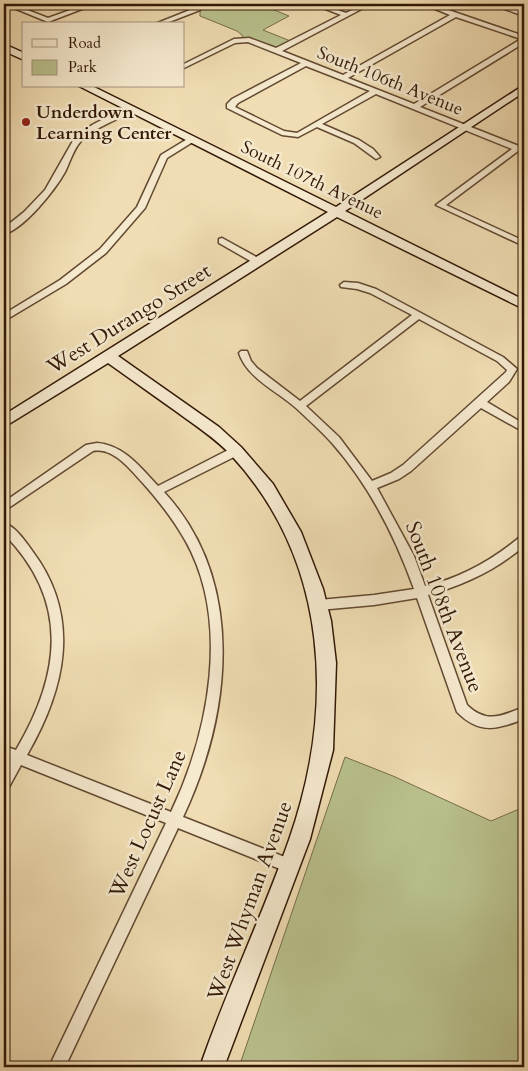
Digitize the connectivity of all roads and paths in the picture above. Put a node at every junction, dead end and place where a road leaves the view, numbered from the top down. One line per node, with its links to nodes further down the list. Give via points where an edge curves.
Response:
1 (7, 4): 2 (street, via 48,20)
2 (92, 4)
3 (316, 4): 10 (street)
4 (368, 4): 10 (street)
5 (426, 4): 8 (street)
6 (494, 4): 9 (street)
7 (199, 6): 11 (street)
8 (456, 14): 12 (street); 18 (street)
9 (524, 14)
10 (346, 15): 14 (street)
11 (163, 22)
12 (524, 39): 22 (street)
13 (4, 47): 15 (street)
14 (276, 50): 16 (street, South 106th Avenue); 17 (street, South 106th Avenue, via 243,39)
15 (22, 56)
16 (306, 63): 18 (street, South 106th Avenue); 24 (street, via 230,106 293,136)
17 (185, 66)
18 (343, 78): 21 (street, South 106th Avenue)
19 (88, 88): 23 (main road, South 107th Avenue)
20 (524, 88): 25 (street)
21 (375, 91): 22 (street, South 106th Avenue); 24 (street)
22 (414, 107): 25 (street, South 106th Avenue)
23 (129, 109): 26 (street, South 107th Avenue); 30 (street, via 102,122 80,138 46,194)
24 (317, 125): 28 (street, via 364,146)
25 (464, 127): 27 (street, South 106th Avenue); 29 (street)
26 (192, 140): 29 (street, South 107th Avenue); 37 (street, via 164,157 141,208 107,247 63,282)
27 (521, 150): 32 (street, via 440,205)
28 (376, 157)
29 (336, 212): 33 (street, West Durango Street); 35 (street, South 107th Avenue)
30 (4, 232)
31 (222, 242): 33 (street)
32 (524, 244)
33 (257, 261): 39 (street, West Durango Street)
34 (344, 285): 36 (street, via 366,288)
35 (524, 305)
36 (418, 316): 40 (street, via 500,359 512,369 506,380); 41 (street)
37 (4, 318)
38 (244, 353): 41 (street, South 108th Avenue, via 254,370)
39 (108, 356): 42 (street, West Durango Street); 44 (street, West Whyman Avenue, via 191,413)
40 (480, 403): 43 (street); 45 (street, via 407,468)
41 (300, 406): 45 (street, South 108th Avenue, via 335,440)
42 (4, 422)
43 (524, 428)
44 (236, 451): 46 (street); 51 (street, West Whyman Avenue, via 267,488 293,532)
45 (370, 486): 50 (street, South 108th Avenue, via 399,536)
46 (157, 491): 47 (street, West Locust Lane, via 113,450 100,446 86,451); 56 (street, West Locust Lane, via 180,521 200,560 213,605 217,640 216,691 210,727 192,783)
47 (4, 507)
48 (4, 527): 54 (street, via 29,552 42,573 52,598 58,635 50,690)
49 (524, 540): 50 (street, via 482,571)
50 (421, 592): 51 (street); 52 (street, South 108th Avenue, via 459,702 472,718 493,724)
51 (319, 605): 57 (street, West Whyman Avenue, via 328,663 323,750)
52 (524, 713)
53 (4, 752): 54 (street)
54 (19, 758): 55 (street); 56 (street)
55 (4, 782)
56 (175, 820): 57 (street); 58 (street, West Locust Lane)
57 (290, 866): 59 (street, West Whyman Avenue)
58 (57, 1067)
59 (212, 1067)

